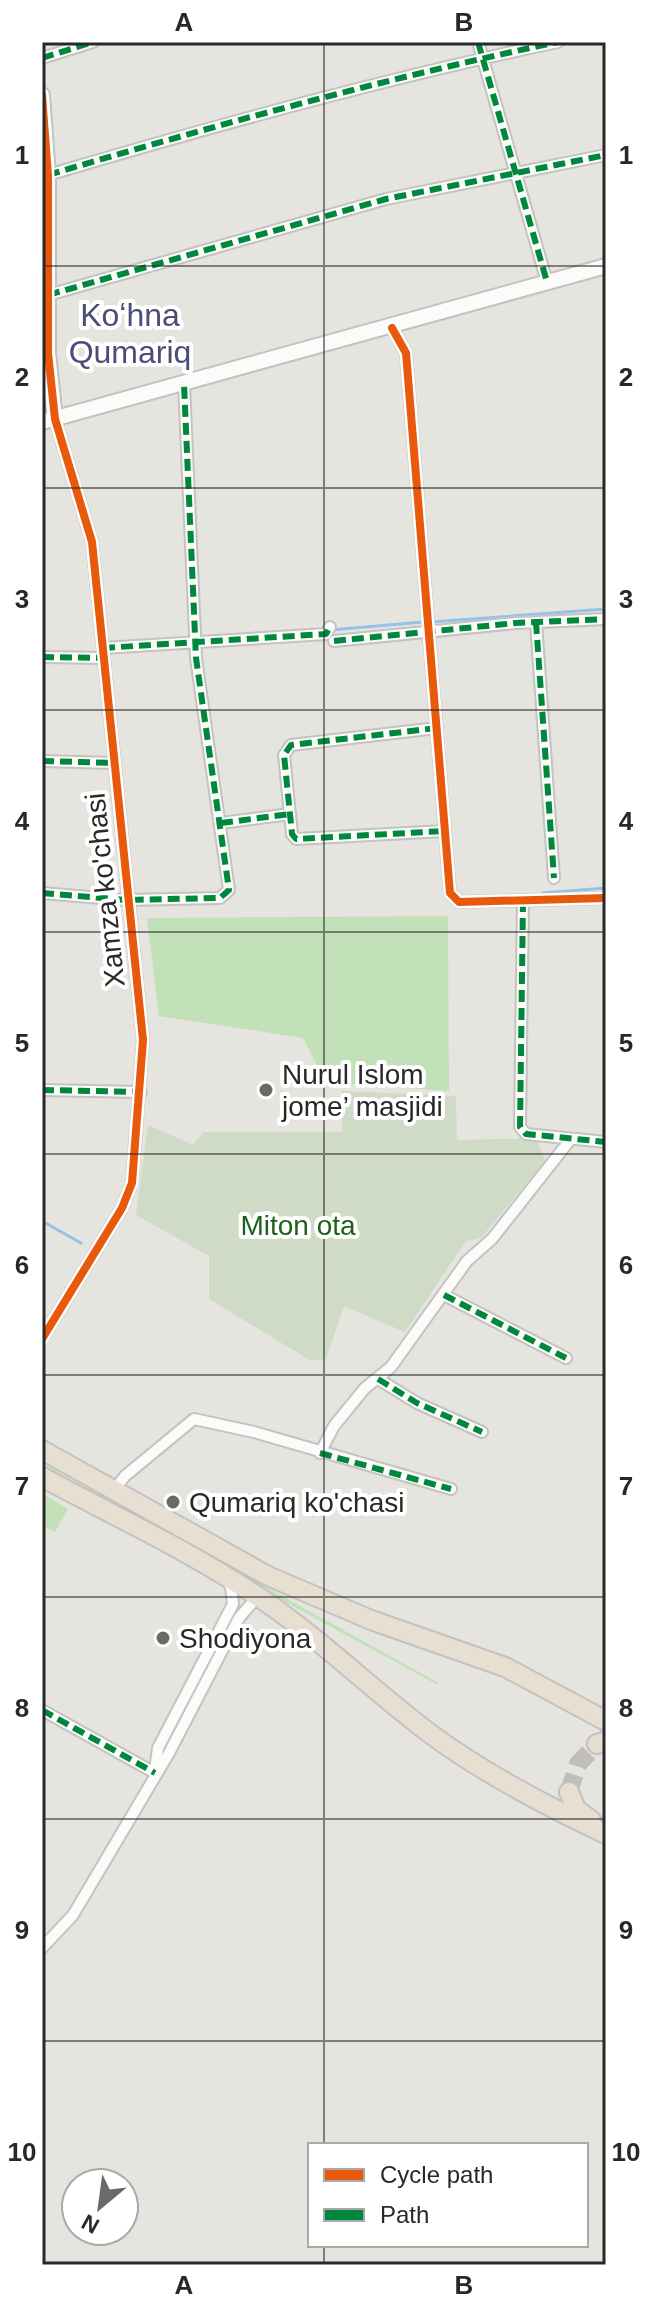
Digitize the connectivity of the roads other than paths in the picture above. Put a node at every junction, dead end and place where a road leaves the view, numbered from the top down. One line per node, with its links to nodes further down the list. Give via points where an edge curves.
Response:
1 (93, 42): 4 (street)
2 (478, 42): 5 (street)
3 (558, 42): 5 (street)
4 (42, 58)
5 (482, 58): 8 (street); 9 (street)
6 (42, 95): 9 (street)
7 (606, 155): 8 (street)
8 (515, 171): 11 (street); 12 (street, via 386,199)
9 (48, 175): 12 (street)
10 (606, 266): 11 (street)
11 (547, 282): 13 (street)
12 (48, 295): 15 (street)
13 (392, 328): 14 (street); 19 (street, via 406,353)
14 (184, 384): 15 (street); 20 (street, via 191,482 187,516)
15 (48, 420): 22 (street, Xamza ko'chasi, via 92,542)
16 (606, 619): 17 (street)
17 (536, 622): 19 (street); 30 (street)
18 (330, 627): 20 (street, via 326,634)
19 (430, 632): 21 (street); 24 (street)
20 (198, 641): 22 (street); 28 (street, via 196,658)
21 (334, 641)
22 (104, 653): 23 (street); 26 (street, Xamza ko'chasi)
23 (42, 657)
24 (437, 728): 27 (street, via 291,745 284,755); 29 (street)
25 (42, 761): 26 (street)
26 (113, 763): 33 (street, Xamza ko'chasi)
27 (290, 814): 28 (street); 29 (street, via 292,834 301,840)
28 (221, 823): 33 (street, via 229,890 225,895)
29 (445, 831): 34 (street, via 453,899)
30 (554, 878)
31 (42, 893): 33 (street)
32 (606, 898): 34 (street)
33 (126, 900): 36 (street, Xamza ko'chasi, via 140,1004)
34 (523, 900): 37 (street, via 520,1127 526,1134)
35 (42, 1090): 36 (street)
36 (141, 1092): 40 (street, Xamza ko'chasi, via 132,1183 122,1208)
37 (570, 1140): 38 (street); 39 (street)
38 (606, 1142)
39 (444, 1295): 41 (street); 42 (street)
40 (42, 1339)
41 (566, 1358)
42 (378, 1379): 43 (street); 45 (street, via 341,1416)
43 (482, 1432)
44 (42, 1450): 48 (highway)
45 (320, 1453): 47 (street); 48 (street, via 194,1419)
46 (42, 1477): 49 (highway)
47 (451, 1489)
48 (114, 1490): 52 (highway, via 268,1576 371,1620 505,1667)
49 (224, 1577): 50 (highway); 53 (street, via 233,1604 158,1748)
50 (258, 1596): 53 (street, via 239,1618); 55 (highway, via 462,1756 561,1813)
51 (42, 1710): 53 (street)
52 (606, 1721)
53 (155, 1773): 56 (street, via 73,1915)
54 (569, 1792): 55 (highway, via 576,1809)
55 (606, 1832)
56 (42, 1948)

